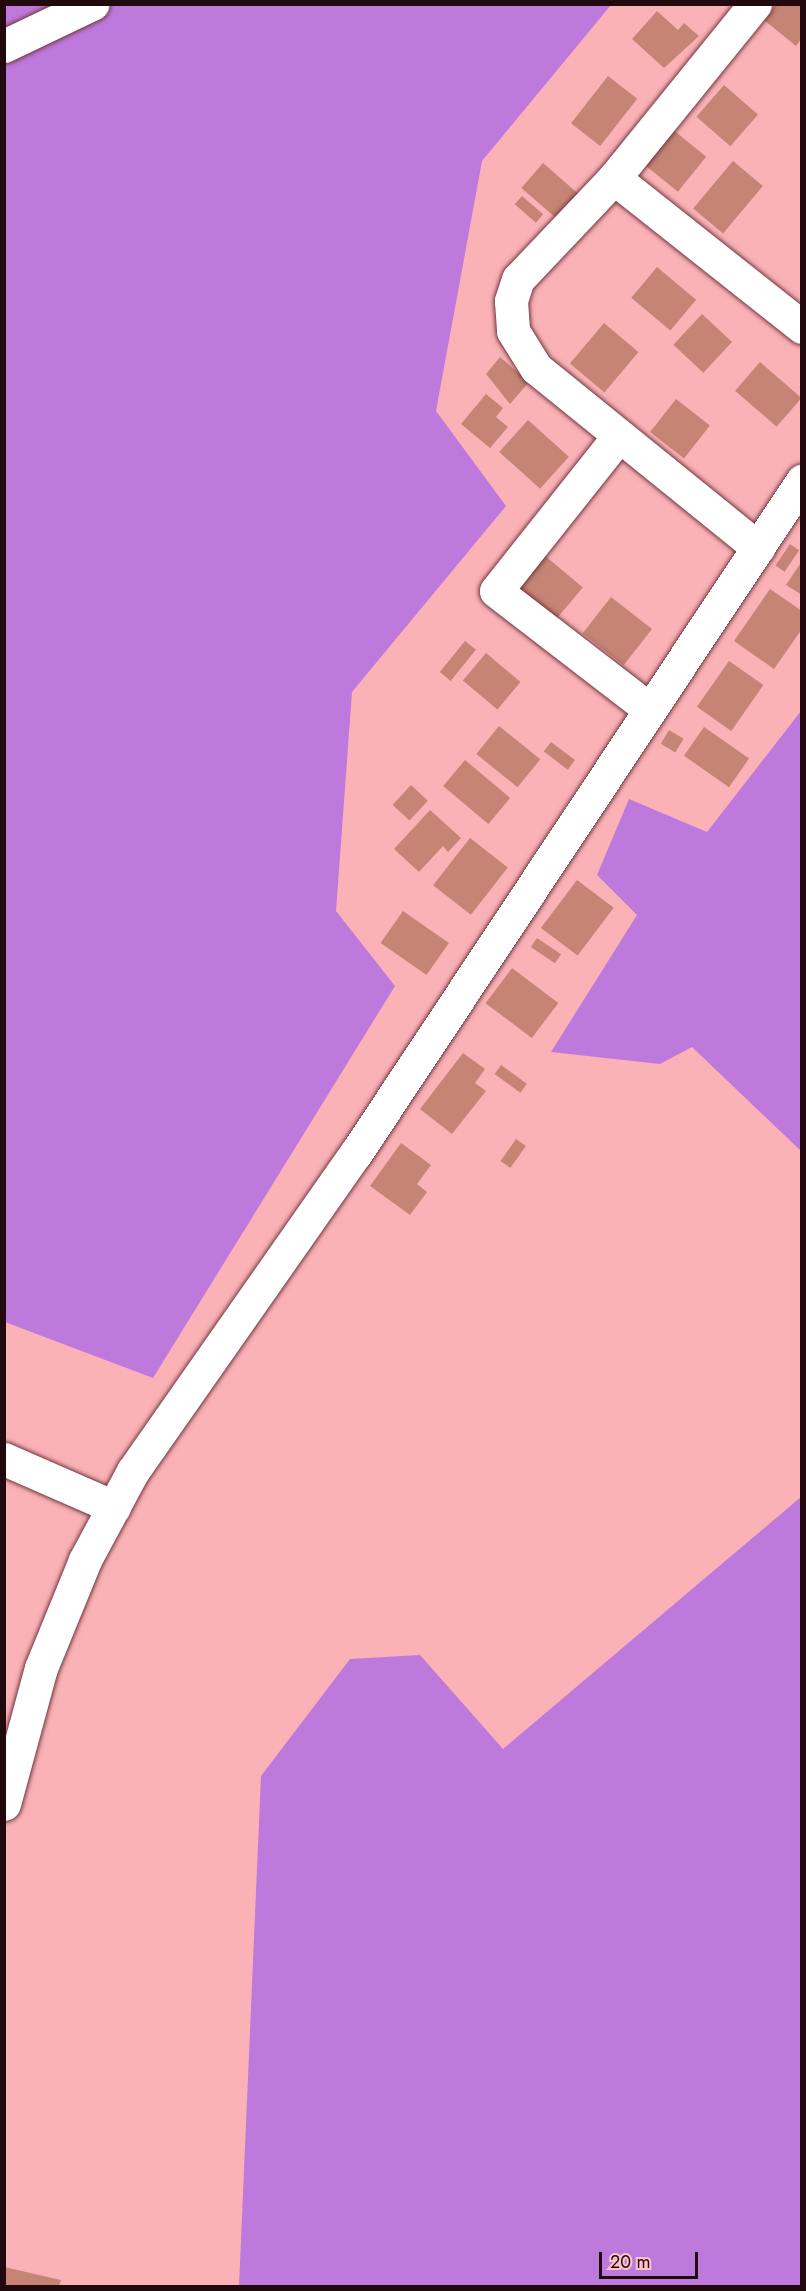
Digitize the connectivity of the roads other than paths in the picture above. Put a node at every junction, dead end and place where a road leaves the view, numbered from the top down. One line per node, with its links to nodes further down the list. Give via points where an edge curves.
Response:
1 (92, 4): 3 (street)
2 (755, 4): 4 (street)
3 (4, 46)
4 (614, 178): 5 (street); 6 (street, via 518,279 511,302 513,332 524,354)
5 (801, 327)
6 (618, 437): 8 (street); 9 (street, via 496,591)
7 (801, 481): 8 (street)
8 (758, 548): 9 (street)
9 (650, 709): 11 (street, via 356,1153 133,1471)
10 (4, 1459): 11 (street)
11 (114, 1507): 12 (street, via 41,1668)
12 (4, 1804)

